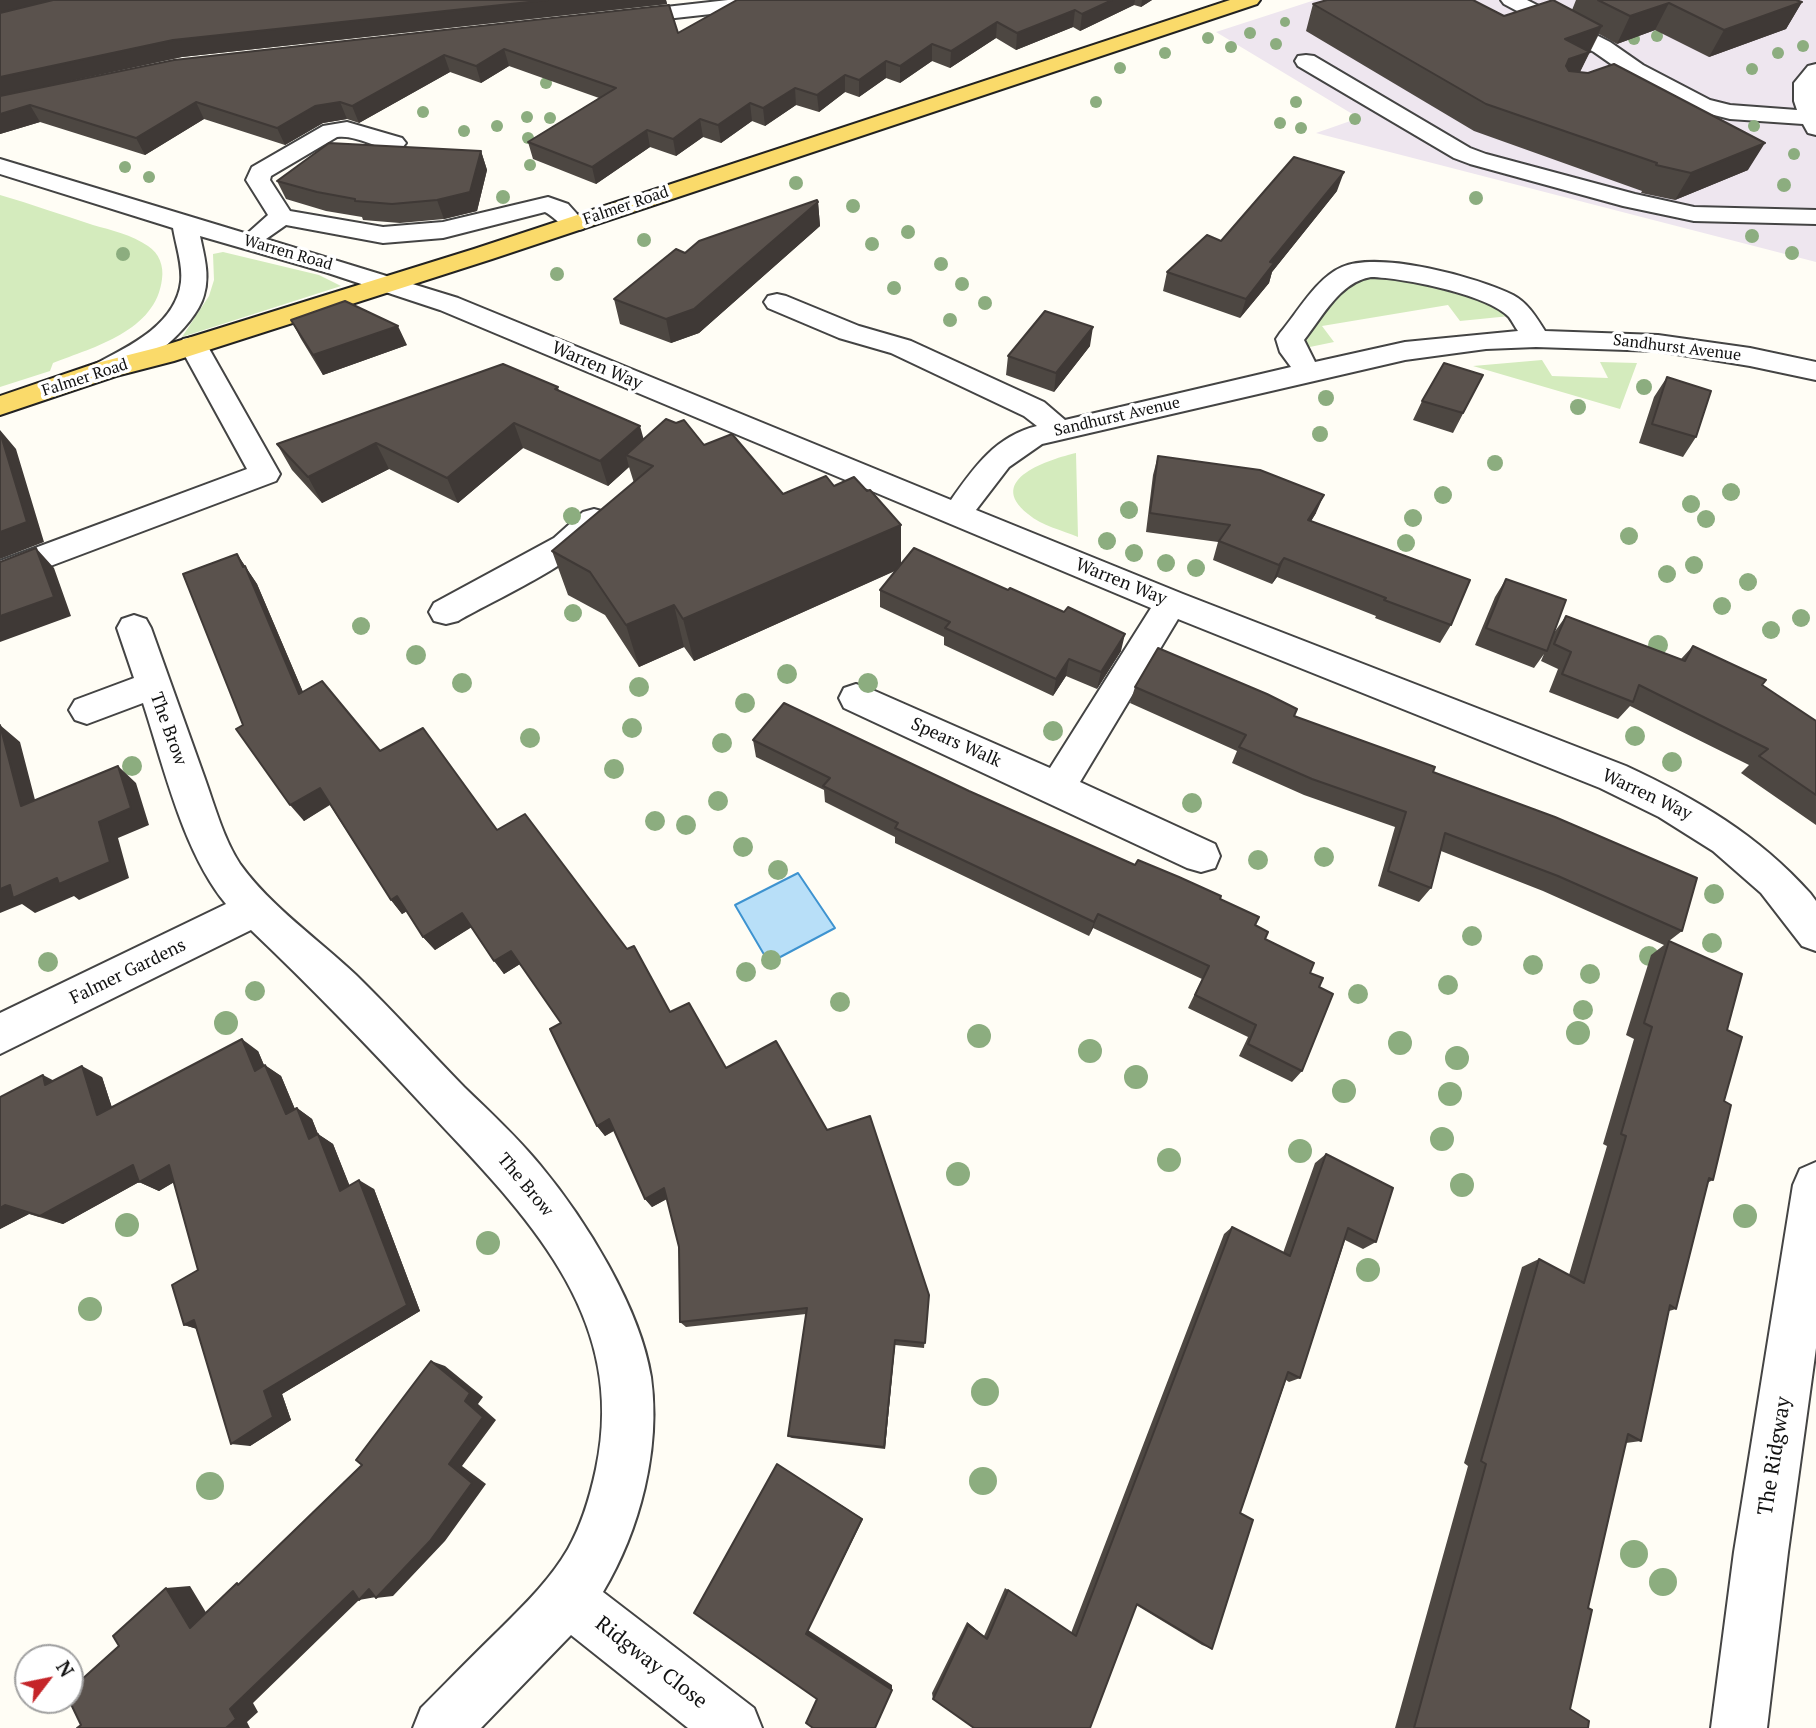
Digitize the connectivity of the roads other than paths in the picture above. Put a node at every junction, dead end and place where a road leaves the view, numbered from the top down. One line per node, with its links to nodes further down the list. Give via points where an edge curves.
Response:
1 (783, 0): 4 (street)
2 (1250, 0): 16 (main road, Falmer Road)
3 (1511, 0): 7 (street, via 1602,47)
4 (733, 2): 5 (street)
5 (599, 20)
6 (1307, 61): 14 (street, via 1478,159 1694,214)
7 (1635, 70): 9 (street); 10 (street, via 1713,109)
8 (1816, 71): 10 (street, via 1805,83 1805,101)
9 (1612, 77)
10 (1814, 123)
11 (394, 143): 13 (street, via 347,129 331,131 260,172 258,180)
12 (0, 166): 15 (street, Warren Road)
13 (281, 217): 16 (street, via 395,234 443,230 548,204); 17 (street)
14 (1816, 217)
15 (185, 223): 17 (street, Warren Road); 22 (street, via 194,277 187,302 156,340)
16 (574, 224): 18 (main road, Falmer Road)
17 (250, 242): 18 (street, Warren Road)
18 (390, 283): 21 (main road, Falmer Road); 26 (street, Warren Way)
19 (777, 302): 27 (street, via 849,332 901,347 1034,410)
20 (1536, 339): 23 (street, Sandhurst Avenue, via 1658,343); 24 (street, Sandhurst Avenue, via 1418,349); 24 (street, via 1518,312 1504,301 1394,269 1365,268 1337,281 1290,339)
21 (193, 345): 22 (main road, Falmer Road); 31 (street, via 265,474)
22 (107, 369): 25 (main road, Falmer Road)
23 (1816, 371)
24 (1308, 372): 27 (street, Sandhurst Avenue)
25 (0, 407)
26 (714, 415): 28 (street); 30 (street, Warren Way)
27 (1059, 430): 30 (street, Sandhurst Avenue, via 1023,441 1001,454)
28 (689, 434)
29 (614, 502): 33 (street, via 565,546)
30 (957, 514): 32 (street, Warren Way)
31 (0, 573)
32 (1171, 603): 38 (street); 41 (street, Warren Way, via 1658,797 1701,820 1761,866)
33 (446, 612)
34 (134, 628): 35 (street, The Brow)
35 (153, 685): 37 (street, The Brow); 40 (street, The Brow, via 225,874)
36 (856, 698): 38 (street, Spears Walk)
37 (87, 710)
38 (1057, 788): 39 (street, Spears Walk)
39 (1201, 856)
40 (255, 909): 42 (street, Falmer Gardens); 44 (street, The Brow, via 342,989 523,1180 554,1219 601,1301 619,1344 626,1377 626,1443 615,1502 588,1566)
41 (1816, 933)
42 (0, 1034)
43 (1816, 1185): 47 (street, The Ridgway)
44 (568, 1599): 45 (street, The Brow); 46 (street, Ridgway Close)
45 (441, 1728)
46 (734, 1728)
47 (1739, 1728)

